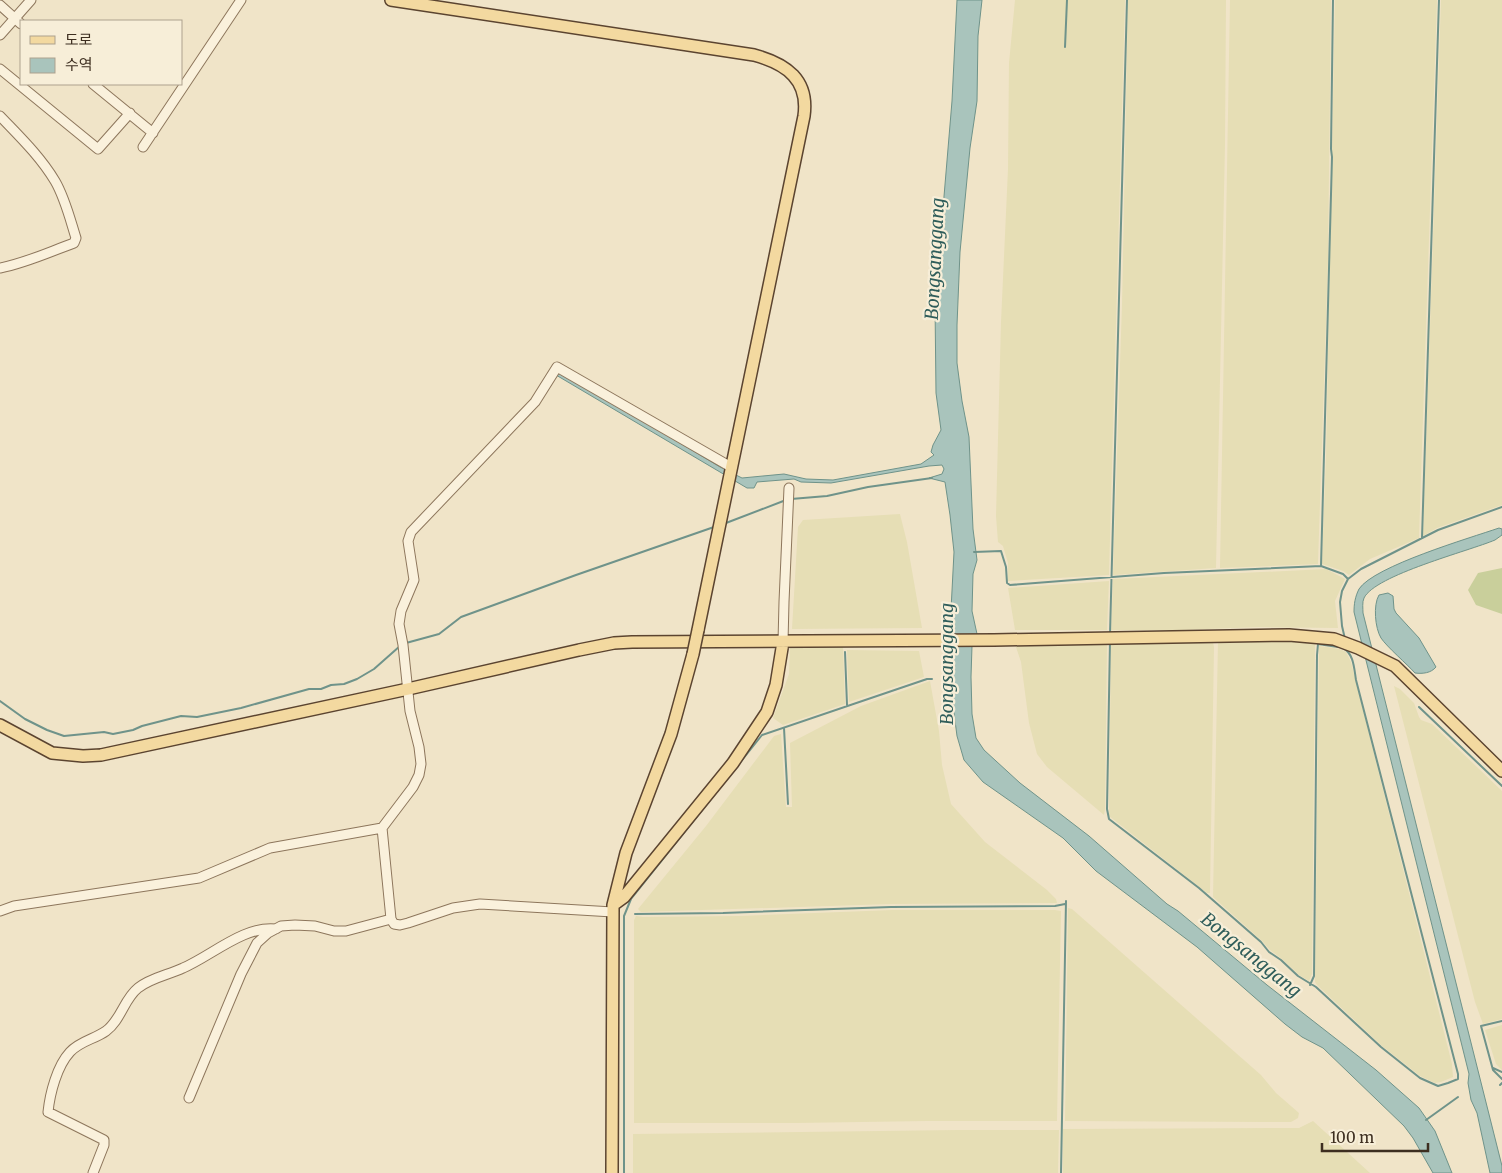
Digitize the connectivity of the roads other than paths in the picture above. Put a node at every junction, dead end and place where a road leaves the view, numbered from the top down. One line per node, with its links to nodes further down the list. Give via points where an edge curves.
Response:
1 (31, 0): 5 (street)
2 (241, 0): 11 (street)
3 (391, 0): 14 (main road, via 754,55 773,61 795,76 805,96 804,116)
4 (0, 5): 5 (street)
5 (18, 22): 6 (street)
6 (0, 35)
7 (0, 69): 9 (street, via 98,149)
8 (95, 85): 9 (street)
9 (130, 114): 11 (street)
10 (0, 116): 13 (street, via 55,181 76,238 74,243)
11 (153, 133): 12 (street)
12 (143, 147)
13 (0, 268)
14 (731, 468): 17 (street, via 558,367 535,402 411,532 408,541 414,580 398,624); 21 (main road, bridge, via 693,654 671,734 626,853)
15 (789, 488): 16 (street, via 784,602)
16 (776, 642): 17 (main road, via 614,643); 19 (main road, via 1289,635 1334,639 1395,666); 21 (main road, via 776,685 767,712 733,763)
17 (408, 689): 18 (main road, via 101,755 52,753); 20 (street, via 421,764 413,787)
18 (0, 725)
19 (1502, 771)
20 (382, 828): 22 (street, via 270,848 199,878 14,906); 23 (street)
21 (613, 908): 23 (street, via 480,904 453,908 400,925); 27 (main road)
22 (0, 911)
23 (391, 919): 24 (street, via 346,931 296,925)
24 (276, 928): 25 (street, via 257,943 241,974); 26 (street, via 247,934 138,988 107,1030 80,1044 64,1060 48,1112 104,1140)
25 (189, 1098)
26 (93, 1173)
27 (612, 1173)

